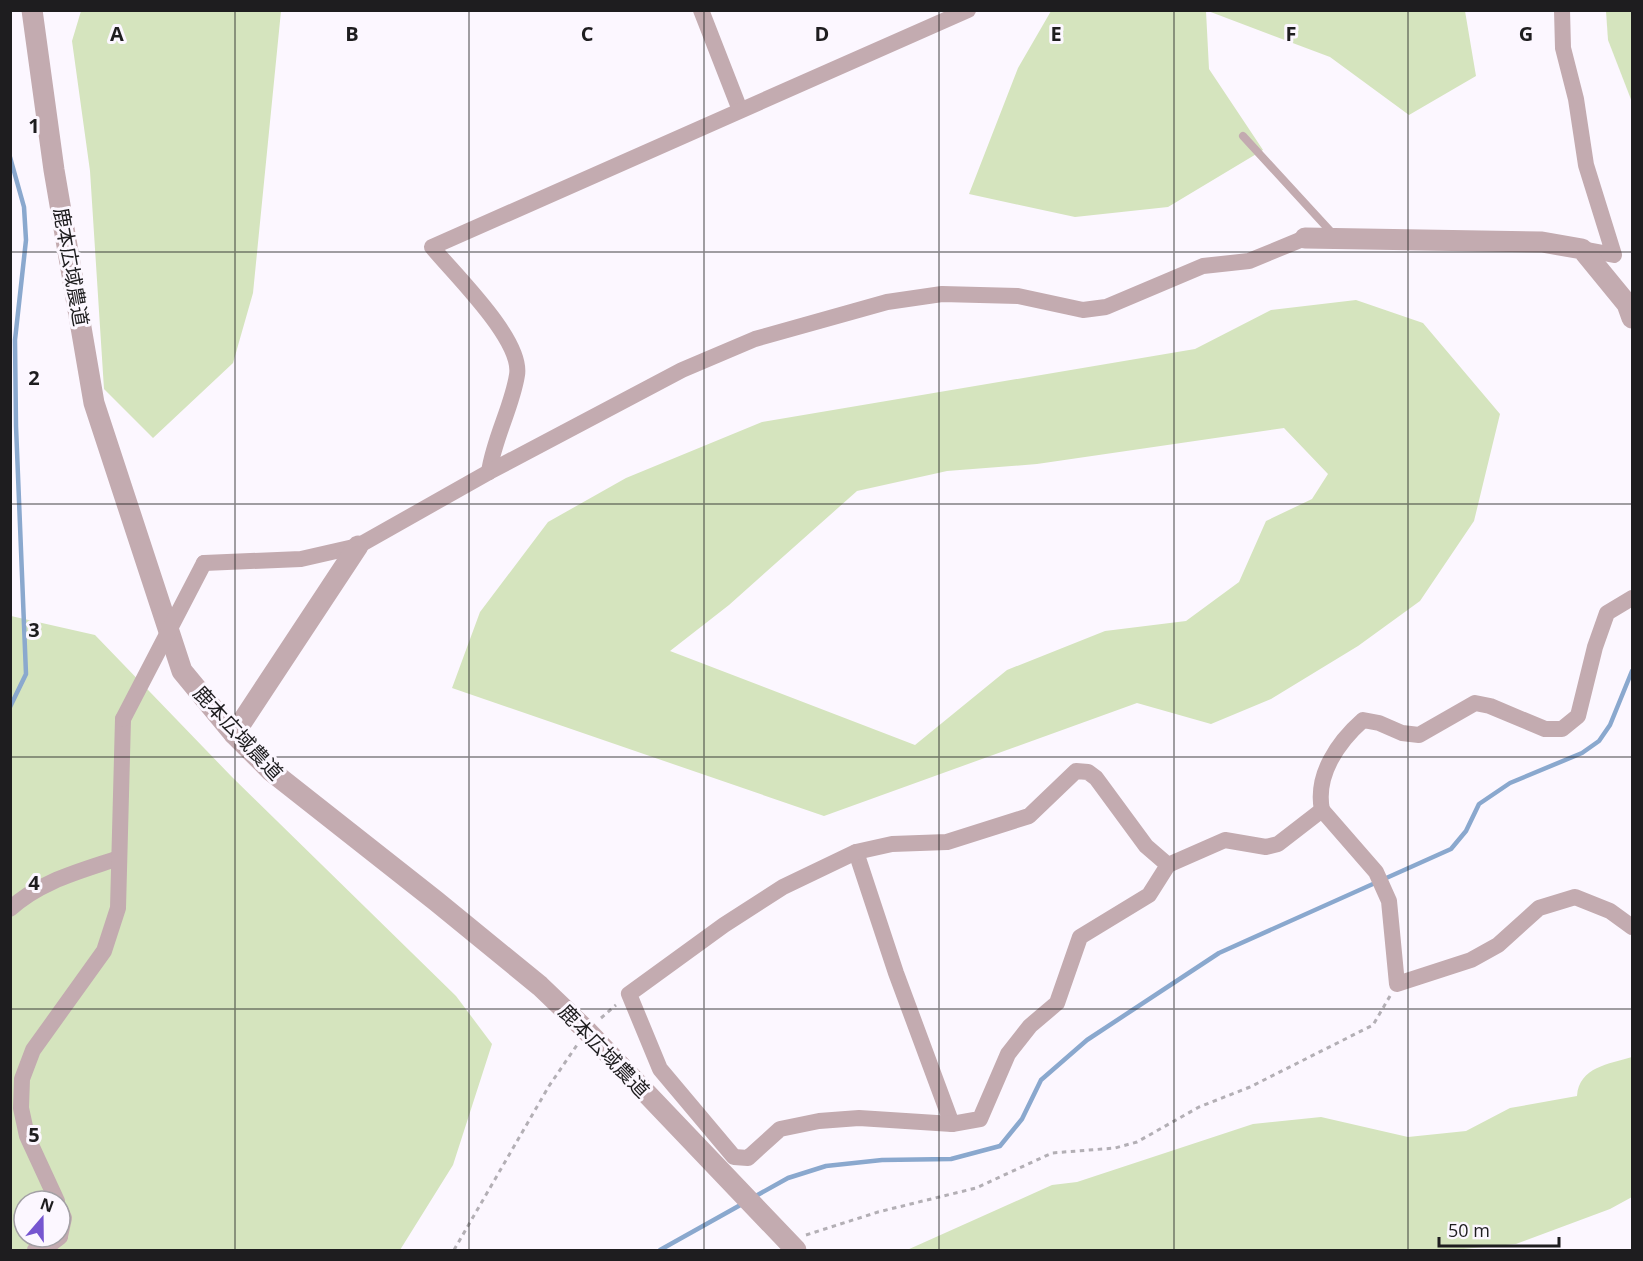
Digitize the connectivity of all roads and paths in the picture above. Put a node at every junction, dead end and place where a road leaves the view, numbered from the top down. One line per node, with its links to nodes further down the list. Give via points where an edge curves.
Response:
1 (32, 10): 14 (street, 鹿本広域農道, via 54,170 94,403 182,671)
2 (701, 10): 5 (street)
3 (968, 10): 5 (street)
4 (1562, 10): 9 (street, via 1563,48 1586,165 1614,255)
5 (740, 110): 11 (street, via 432,247 497,325 518,361 518,376 492,449)
6 (1243, 136): 8 (lane)
7 (1305, 238): 8 (street); 11 (street, via 1250,261 1203,266 1107,308 1083,310 1018,296 942,294 887,302 755,339 682,370)
8 (1338, 239): 9 (street, via 1542,242)
9 (1582, 249): 10 (street, via 1627,304)
10 (1632, 318)
11 (489, 472): 12 (street)
12 (358, 546): 14 (street); 17 (street, bridge, via 301,559 204,563 123,719)
13 (1632, 598): 15 (street, via 1607,613 1578,716 1562,729 1545,729 1475,703 1419,735 1362,720 1346,735 1323,775)
14 (234, 734): 23 (street, 鹿本広域農道, via 271,771 540,986)
15 (1322, 810): 18 (street, via 1278,844 1266,847 1225,840); 21 (street, via 1376,872 1389,901)
16 (856, 852): 18 (street, via 892,844 947,842 1029,816 1076,771 1088,772 1096,778 1146,846); 22 (street, via 783,887); 24 (street)
17 (119, 858): 19 (street, via 47,884); 25 (street, via 118,908 104,951 33,1050 22,1079 21,1108 27,1136)
18 (1167, 865): 24 (street, via 1149,895 1080,937 1058,1003 1030,1026 1008,1054 980,1119)
19 (10, 909)
20 (1632, 927): 21 (street, via 1610,911 1575,897 1539,908 1498,945 1472,960)
21 (1397, 984): 26 (path, via 1373,1025 1250,1087 1199,1107 1137,1142 1115,1148 1052,1153 976,1188 878,1212)
22 (629, 994): 23 (path); 24 (street, via 660,1069 734,1157 748,1158 780,1129 819,1121 859,1118)
23 (587, 1031): 26 (street, 鹿本広域農道); 27 (path, via 549,1086)
24 (952, 1124)
25 (51, 1189)
26 (793, 1246)
27 (454, 1251)

